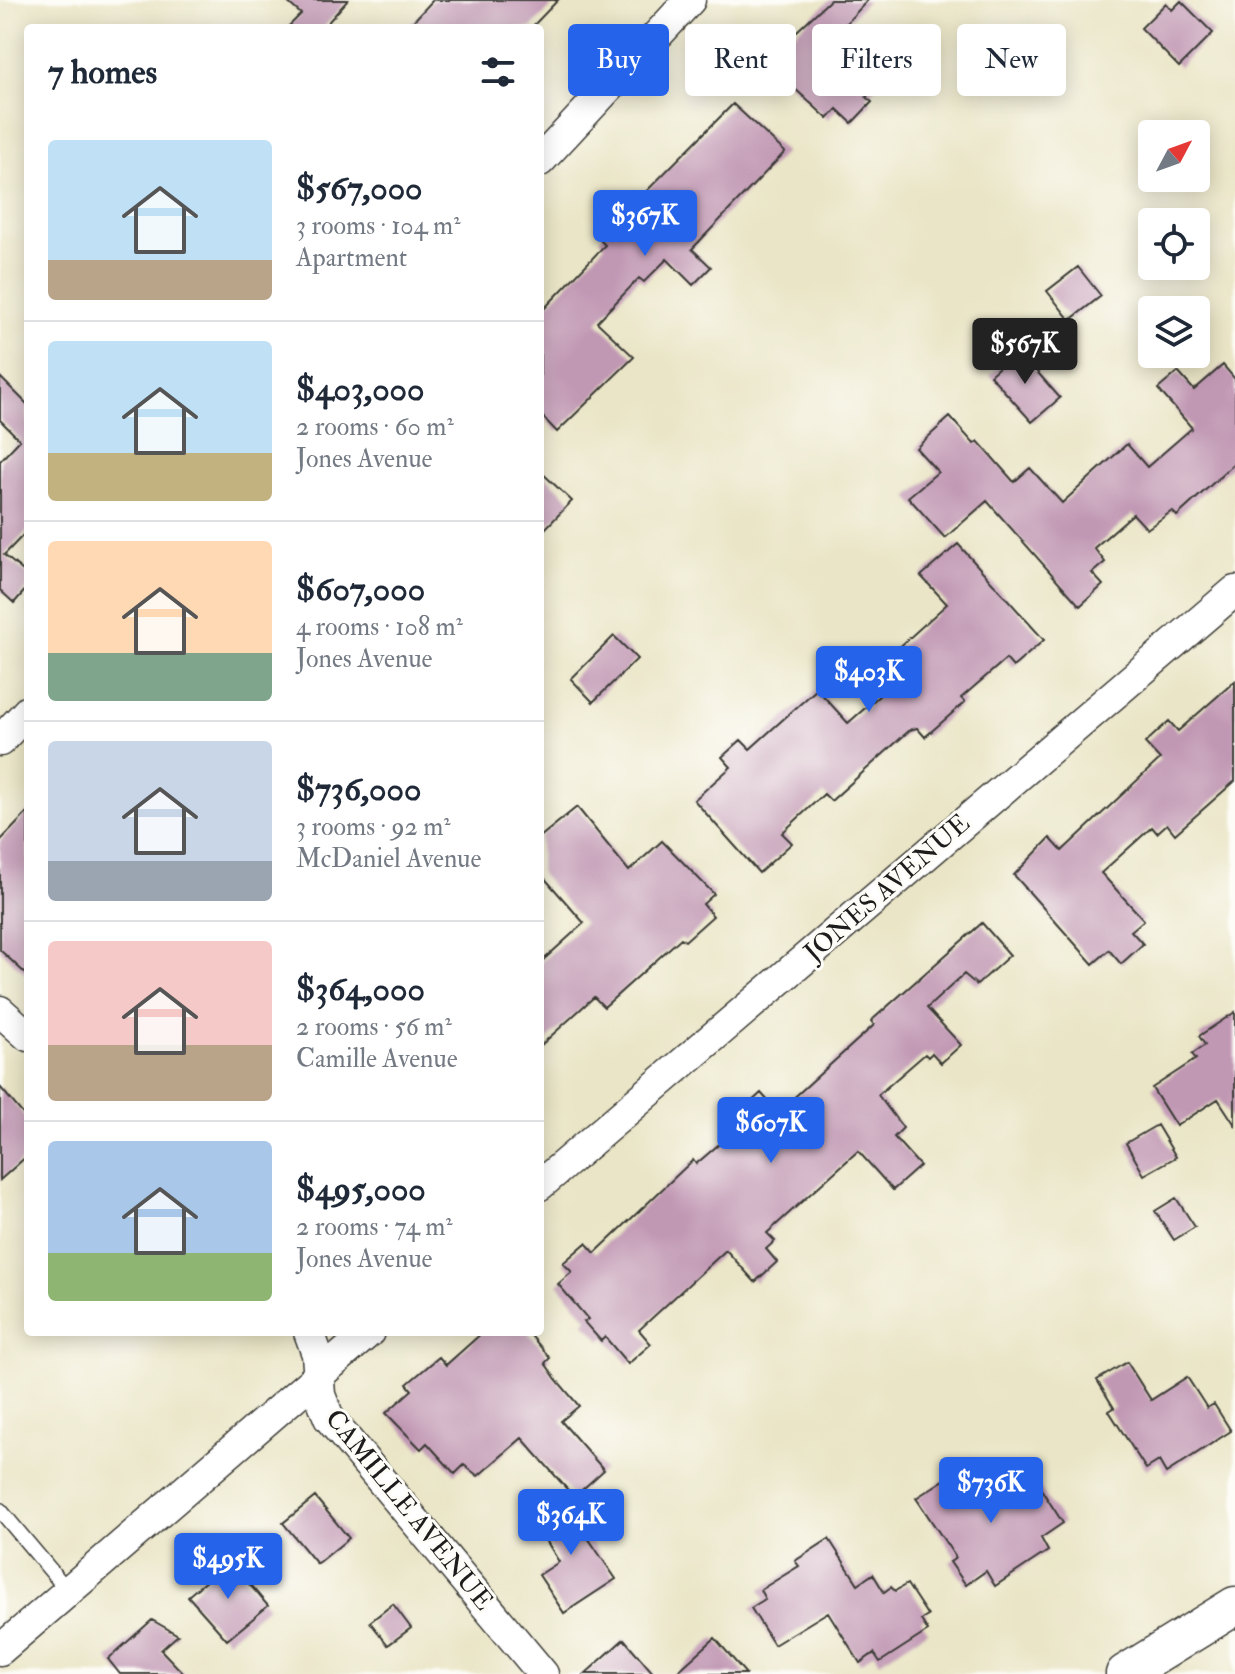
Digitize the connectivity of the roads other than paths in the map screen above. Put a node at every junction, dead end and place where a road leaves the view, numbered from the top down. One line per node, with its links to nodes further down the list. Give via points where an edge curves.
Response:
1 (690, 0): 2 (street)
2 (544, 157)
3 (1235, 591): 8 (street, JONES AVENUE)
4 (24, 715): 5 (street)
5 (0, 741)
6 (0, 1011): 7 (street)
7 (24, 1032)
8 (544, 1182)
9 (310, 1336): 11 (street, CAMILLE AVENUE)
10 (364, 1336): 11 (street)
11 (317, 1376): 13 (street); 16 (street, CAMILLE AVENUE, via 329,1418)
12 (0, 1510): 13 (lane)
13 (68, 1591): 15 (street)
14 (1235, 1606): 17 (street)
15 (0, 1650)
16 (543, 1674)
17 (1125, 1674)

